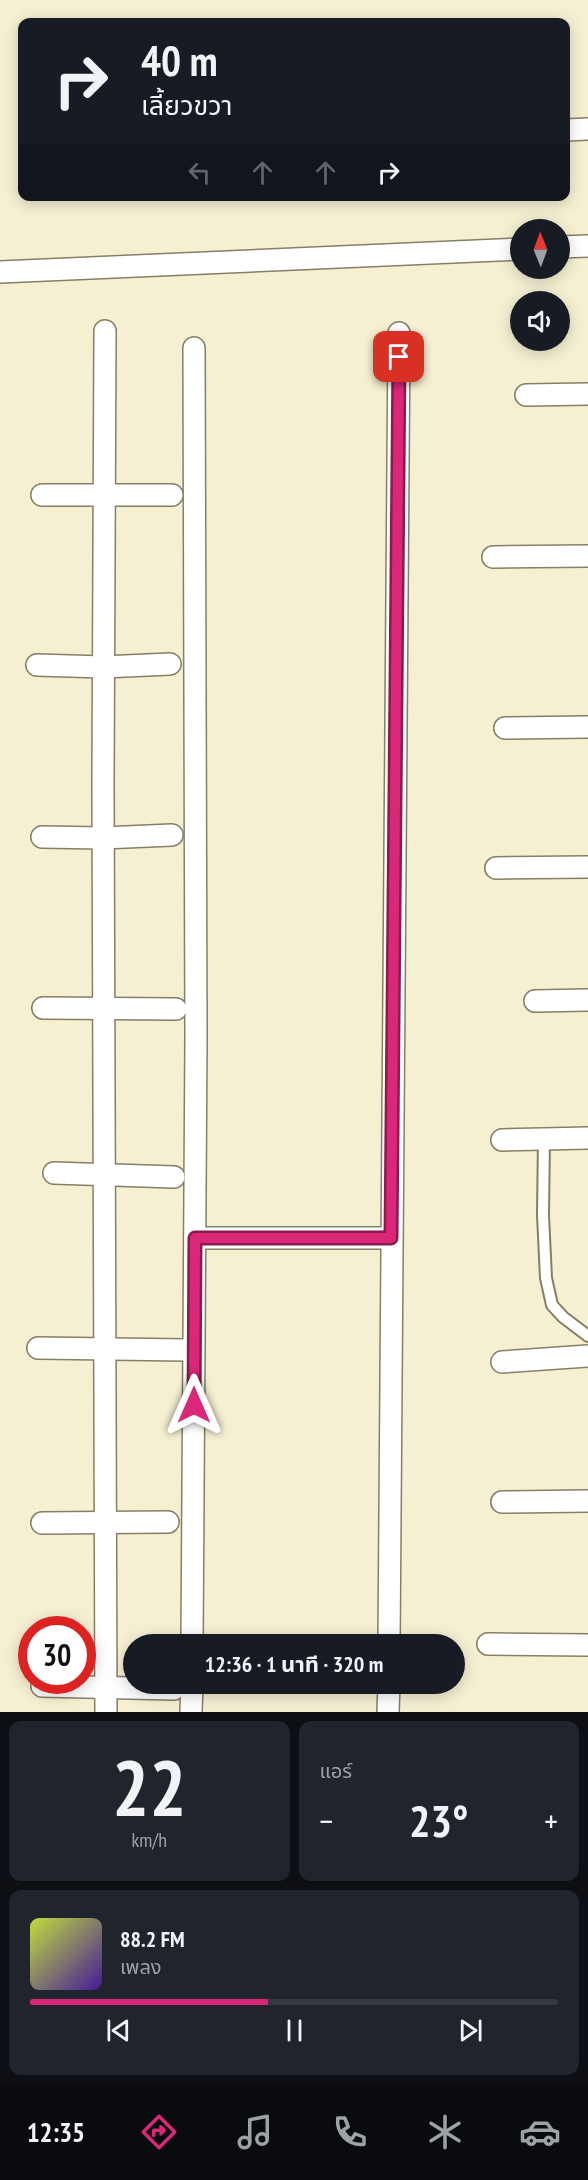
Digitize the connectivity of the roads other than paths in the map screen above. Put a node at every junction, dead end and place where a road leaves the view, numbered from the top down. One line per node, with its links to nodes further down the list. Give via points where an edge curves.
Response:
1 (588, 129): 2 (street)
2 (570, 130)
3 (588, 246): 4 (street)
4 (570, 247)
5 (510, 249): 6 (street)
6 (0, 272)
7 (105, 331): 13 (street)
8 (399, 333): 39 (street)
9 (194, 348): 38 (street)
10 (588, 394): 11 (street)
11 (526, 395)
12 (42, 495): 13 (street)
13 (105, 495): 14 (street); 19 (street)
14 (172, 495)
15 (588, 556): 16 (street)
16 (493, 557)
17 (170, 664): 19 (street)
18 (37, 665): 19 (street)
19 (103, 667): 24 (street)
20 (588, 727): 21 (street)
21 (505, 728)
22 (172, 835): 24 (street)
23 (42, 837): 24 (street)
24 (103, 838): 30 (street)
25 (588, 867): 26 (street)
26 (496, 868)
27 (588, 1000): 28 (street)
28 (535, 1001)
29 (43, 1008): 30 (street)
30 (103, 1008): 31 (street); 36 (street)
31 (176, 1009)
32 (544, 1138): 33 (street); 34 (street); 40 (lane, via 543,1215 548,1287 552,1305)
33 (588, 1138)
34 (502, 1140)
35 (54, 1173): 36 (street)
36 (104, 1175): 37 (street); 42 (street)
37 (174, 1177)
38 (195, 1238): 39 (street); 51 (street)
39 (391, 1238): 52 (street)
40 (588, 1336)
41 (38, 1348): 42 (street)
42 (105, 1348): 43 (street); 48 (street)
43 (186, 1350)
44 (588, 1356): 45 (street)
45 (502, 1362)
46 (588, 1501): 47 (street)
47 (502, 1502)
48 (105, 1522): 49 (street); 50 (street); 56 (street)
49 (168, 1522)
50 (42, 1523)
51 (192, 1634)
52 (390, 1634)
53 (488, 1644): 54 (street)
54 (588, 1644)
55 (96, 1687): 56 (street)
56 (106, 1687): 57 (street); 60 (street)
57 (123, 1687)
58 (185, 1694): 61 (street)
59 (389, 1694): 62 (street)
60 (106, 1712)
61 (191, 1712)
62 (388, 1712)

